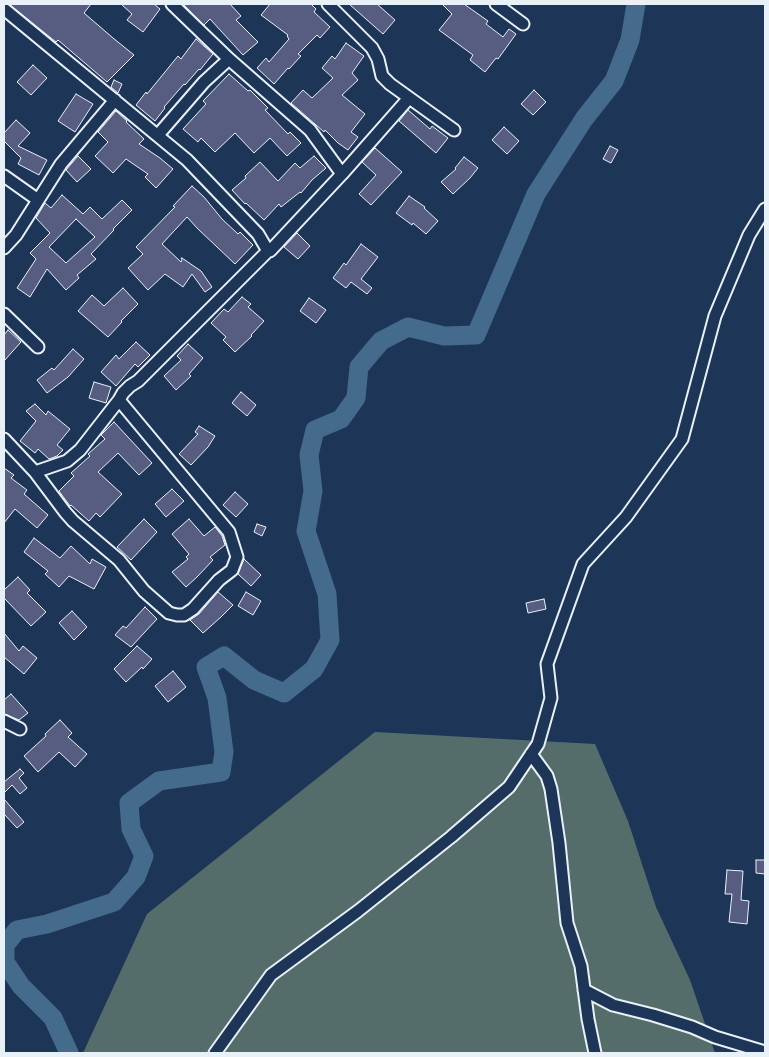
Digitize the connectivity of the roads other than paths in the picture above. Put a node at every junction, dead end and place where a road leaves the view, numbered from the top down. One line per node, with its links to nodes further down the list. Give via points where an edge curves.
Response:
1 (172, 4): 6 (street)
2 (328, 4): 7 (street, via 372,48 382,76)
3 (496, 4): 5 (street)
4 (6, 8): 8 (street)
5 (523, 24)
6 (229, 59): 10 (street, via 204,82); 11 (street, via 310,130)
7 (409, 98): 9 (street); 11 (street)
8 (115, 100): 10 (street); 13 (street, via 61,164)
9 (454, 130)
10 (158, 135): 16 (street, via 187,160 258,234)
11 (342, 174): 16 (street)
12 (4, 176): 13 (street)
13 (38, 200): 15 (street)
14 (765, 210): 24 (street, via 749,235 715,316 682,439 626,517 583,564 547,664 551,698 538,744)
15 (4, 248)
16 (268, 251): 19 (street, via 138,381 122,393)
17 (4, 314): 18 (street)
18 (38, 347)
19 (119, 400): 21 (street, via 80,450 67,461); 21 (street, via 229,532 237,557 232,570 193,609 184,614 169,613 144,591 119,560 64,512)
20 (4, 439): 21 (street)
21 (36, 472)
22 (4, 721): 23 (street)
23 (20, 730)
24 (531, 754): 25 (street, via 547,776 551,789 567,923 581,966); 27 (street, via 509,787 451,837 271,975)
25 (584, 990): 26 (street, via 613,1005); 28 (street)
26 (765, 1052)
27 (214, 1053)
28 (594, 1053)

